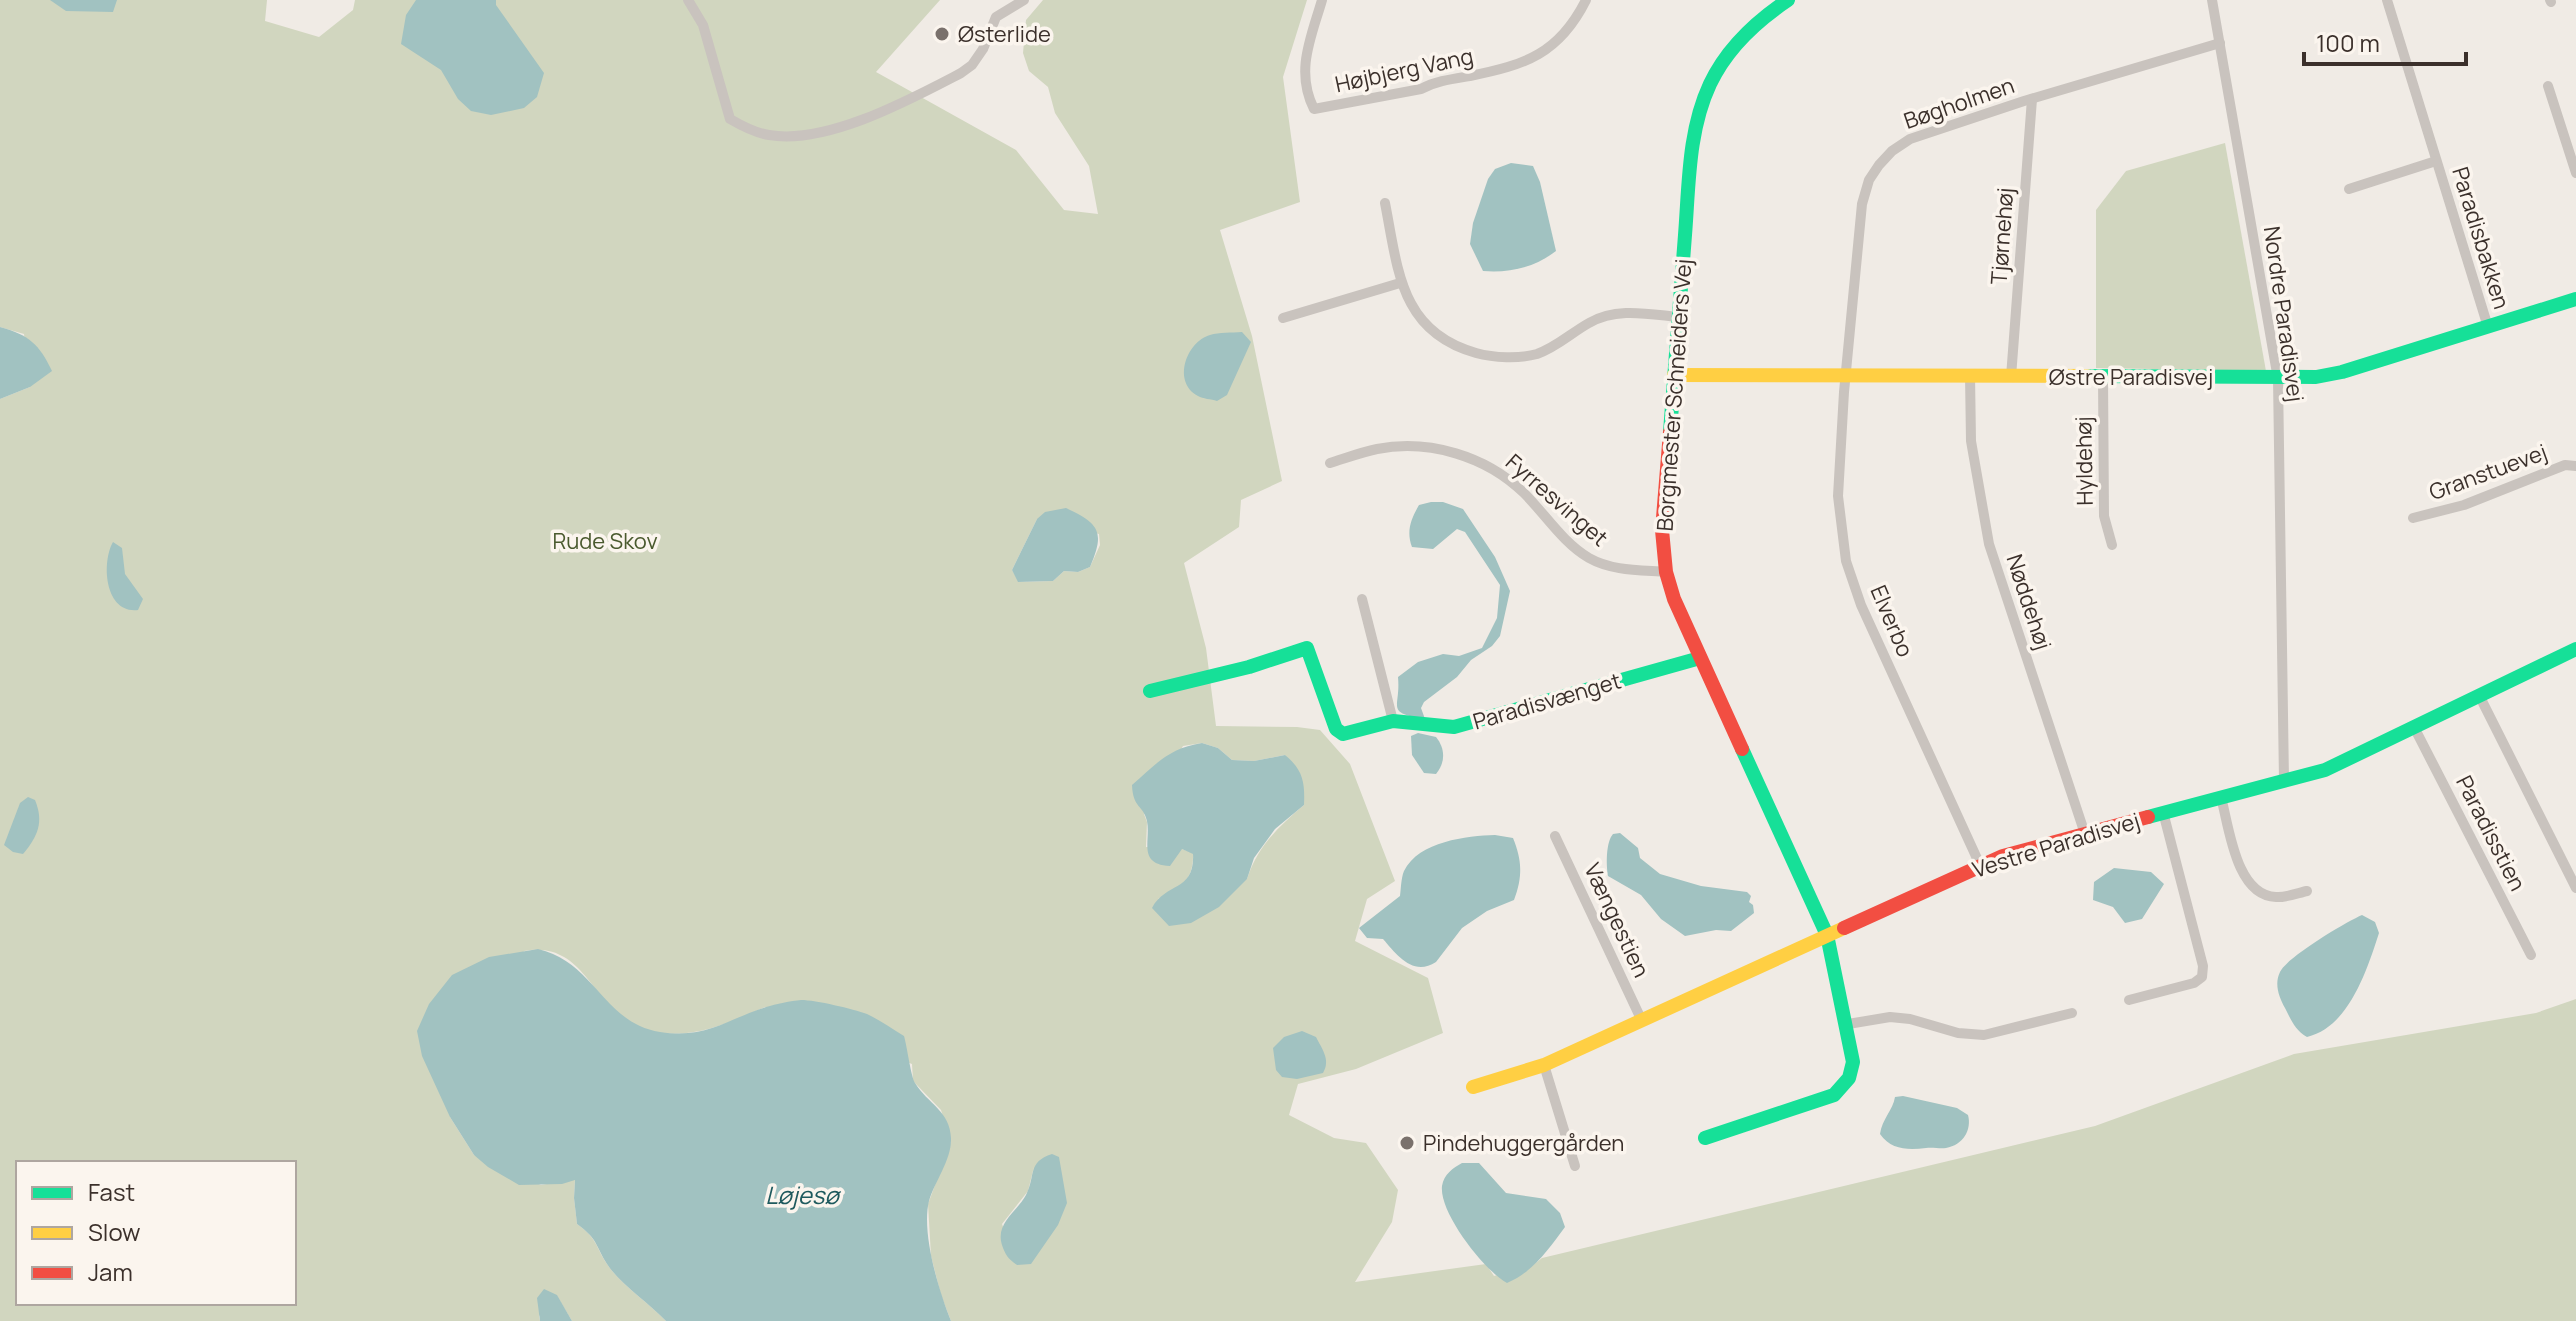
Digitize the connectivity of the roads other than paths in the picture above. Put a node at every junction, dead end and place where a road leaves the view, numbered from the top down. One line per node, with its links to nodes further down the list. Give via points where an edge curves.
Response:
1 (688, 0): 2 (street, via 703,25 730,119 747,129 793,137 884,112 961,73 983,49 996,17)
2 (1024, 0)
3 (1322, 0): 4 (street, Højbjerg Vang, via 1304,64 1314,109 1511,68 1559,40)
4 (1586, 0)
5 (1788, 0): 17 (street, Borgmester Schneiders Vej, via 1769,10 1727,53 1700,108)
6 (2212, 0): 8 (street, Nordre Paradisvej)
7 (2387, 0): 11 (street, Paradisbakken)
8 (2220, 43): 10 (street, Bøgholmen); 25 (street, Nordre Paradisvej)
9 (2548, 86): 12 (street)
10 (2032, 99): 22 (street, Bøgholmen, via 1910,139 1892,151 1869,180 1862,204); 24 (street, Tjørnehøj)
11 (2436, 161): 13 (street, Paradisbakken); 19 (street, Paradisbakken)
12 (2576, 173)
13 (2349, 189)
14 (1385, 203): 15 (street)
15 (1400, 283): 17 (street, via 1423,323 1439,337 1484,356 1534,355 1610,314); 18 (street)
16 (2576, 299): 19 (street, Østre Paradisvej)
17 (1678, 317): 20 (street, Borgmester Schneiders Vej)
18 (1283, 318)
19 (2488, 327): 25 (street, Østre Paradisvej, via 2342,372)
20 (1674, 375): 22 (street, Østre Paradisvej); 30 (street, Borgmester Schneiders Vej, via 1662,530)
21 (1970, 375): 22 (street, Østre Paradisvej); 24 (street, Østre Paradisvej); 41 (street, Nøddehøj, via 1971,441 1989,544)
22 (1848, 376): 43 (street, Elverbo, via 1838,496 1846,561 1861,605)
23 (2103, 376): 24 (street, Østre Paradisvej); 25 (street, Østre Paradisvej); 29 (street, Hyldehøj, via 2104,516)
24 (2011, 377)
25 (2278, 379): 38 (street, Nordre Paradisvej)
26 (1330, 463): 30 (street, Fyrresvinget, via 1405,447 1465,456 1496,470 1523,492 1588,557 1618,569)
27 (2576, 466): 28 (street, Granstuevej, via 2565,465 2464,505)
28 (2413, 518)
29 (2112, 545)
30 (1666, 572): 33 (street, Borgmester Schneiders Vej)
31 (1362, 599): 36 (street)
32 (2576, 649): 35 (street, Vestre Paradisvej)
33 (1700, 658): 36 (street, Paradisvænget, via 1454,727); 46 (street, Borgmester Schneiders Vej)
34 (1150, 691): 36 (street, Paradisvænget, via 1307,648 1336,729 1343,734)
35 (2480, 697): 37 (street, Vestre Paradisvej); 44 (street)
36 (1393, 721)
37 (2415, 729): 38 (street, Vestre Paradisvej, via 2349,760); 47 (street, Paradisstien)
38 (2284, 781): 39 (street, Vestre Paradisvej)
39 (2221, 797): 40 (street, Vestre Paradisvej); 45 (street, via 2240,869 2249,883 2277,898)
40 (2163, 812): 41 (street, Vestre Paradisvej); 48 (street, via 2202,977)
41 (2085, 834): 43 (street, Vestre Paradisvej)
42 (1555, 836): 50 (street, Vængestien)
43 (1980, 865): 46 (street, Vestre Paradisvej)
44 (2576, 888)
45 (2307, 891)
46 (1827, 935): 50 (street, Vestre Paradisvej); 51 (street, Borgmester Schneiders Vej)
47 (2531, 955)
48 (2129, 1000)
49 (2072, 1013): 51 (street, via 1984,1035 1900,1018)
50 (1642, 1021): 52 (street, Vestre Paradisvej)
51 (1848, 1024): 54 (street, Borgmester Schneiders Vej, via 1853,1072 1834,1095)
52 (1544, 1065): 53 (street, Vestre Paradisvej); 55 (street)
53 (1473, 1087)
54 (1705, 1138)
55 (1575, 1166)

